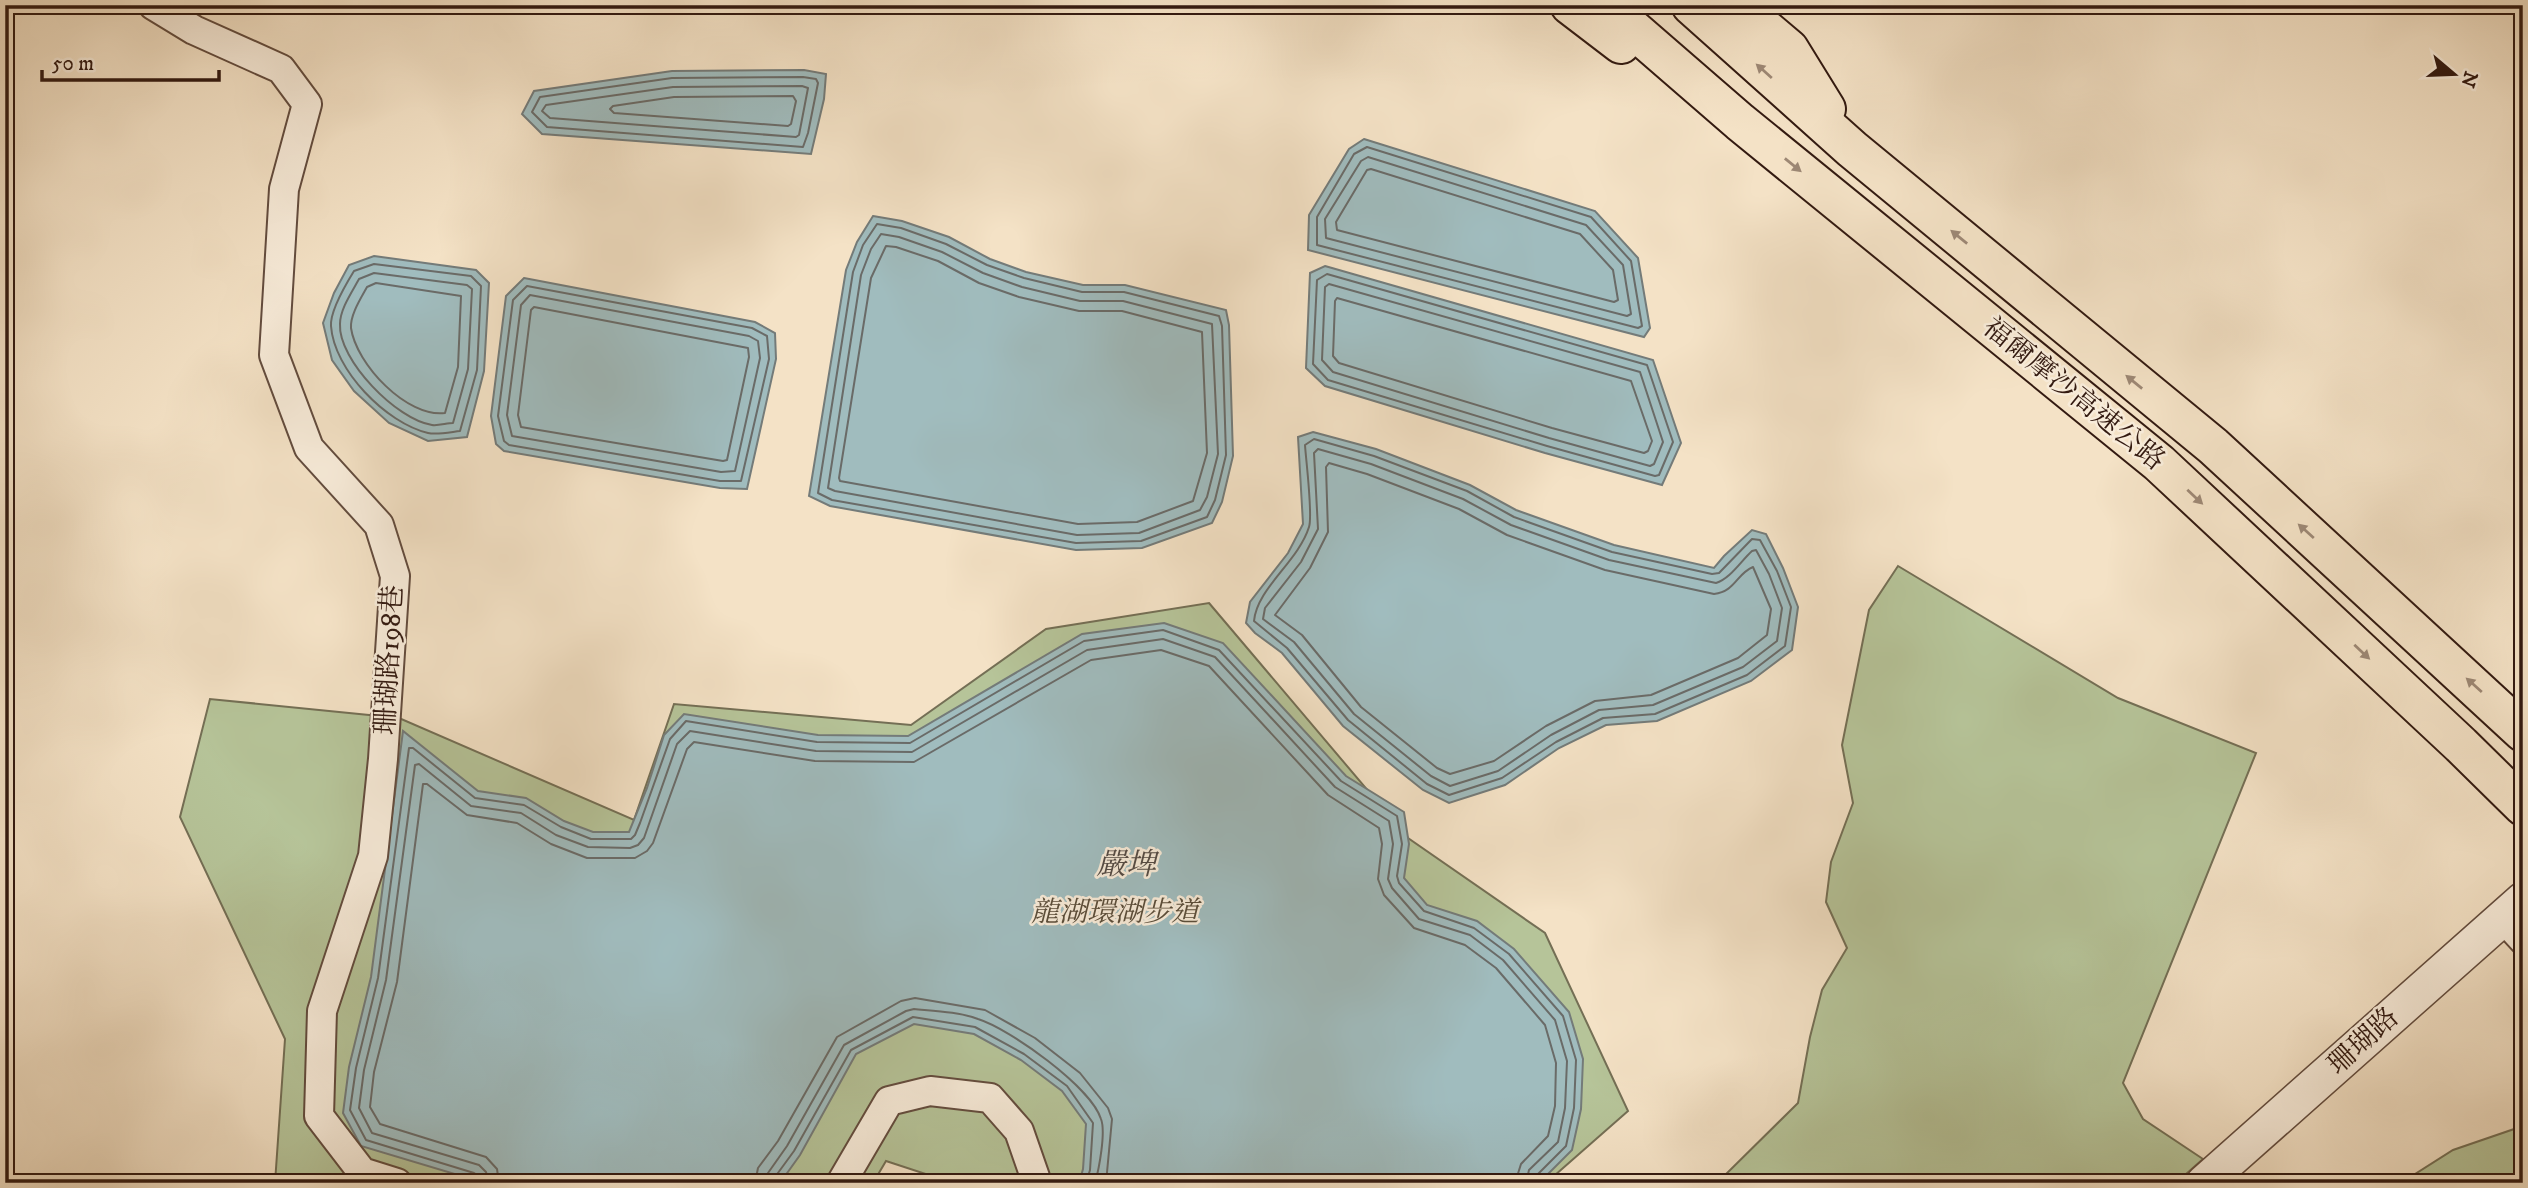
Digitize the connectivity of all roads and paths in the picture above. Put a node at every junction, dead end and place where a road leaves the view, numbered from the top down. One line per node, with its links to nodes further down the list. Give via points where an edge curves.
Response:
1 (153, 5): 12 (street, 珊瑚路198巷, via 194,30 281,69 307,104 284,189 274,355 309,448 379,525 395,576 373,856 322,1011 319,1116 362,1172)
2 (1570, 5): 6 (highway, via 1630,51)
3 (1605, 5): 6 (highway, 福爾摩沙高速公路)
4 (1691, 5): 7 (highway, 福爾摩沙高速公路, one-way to 4)
5 (1737, 5): 7 (highway, via 1789,49)
6 (1740, 122): 9 (highway, 福爾摩沙高速公路, one-way to 9, via 2159,463)
7 (1852, 149): 8 (highway, 福爾摩沙高速公路, one-way to 7, via 2213,446)
8 (2523, 732)
9 (2523, 806)
10 (2510, 911): 11 (lane); 15 (street, 珊瑚路)
11 (2523, 950)
12 (397, 1183)
13 (841, 1183): 14 (street, via 888,1101 930,1091 990,1098 1019,1131)
14 (1034, 1183)
15 (2204, 1183)

